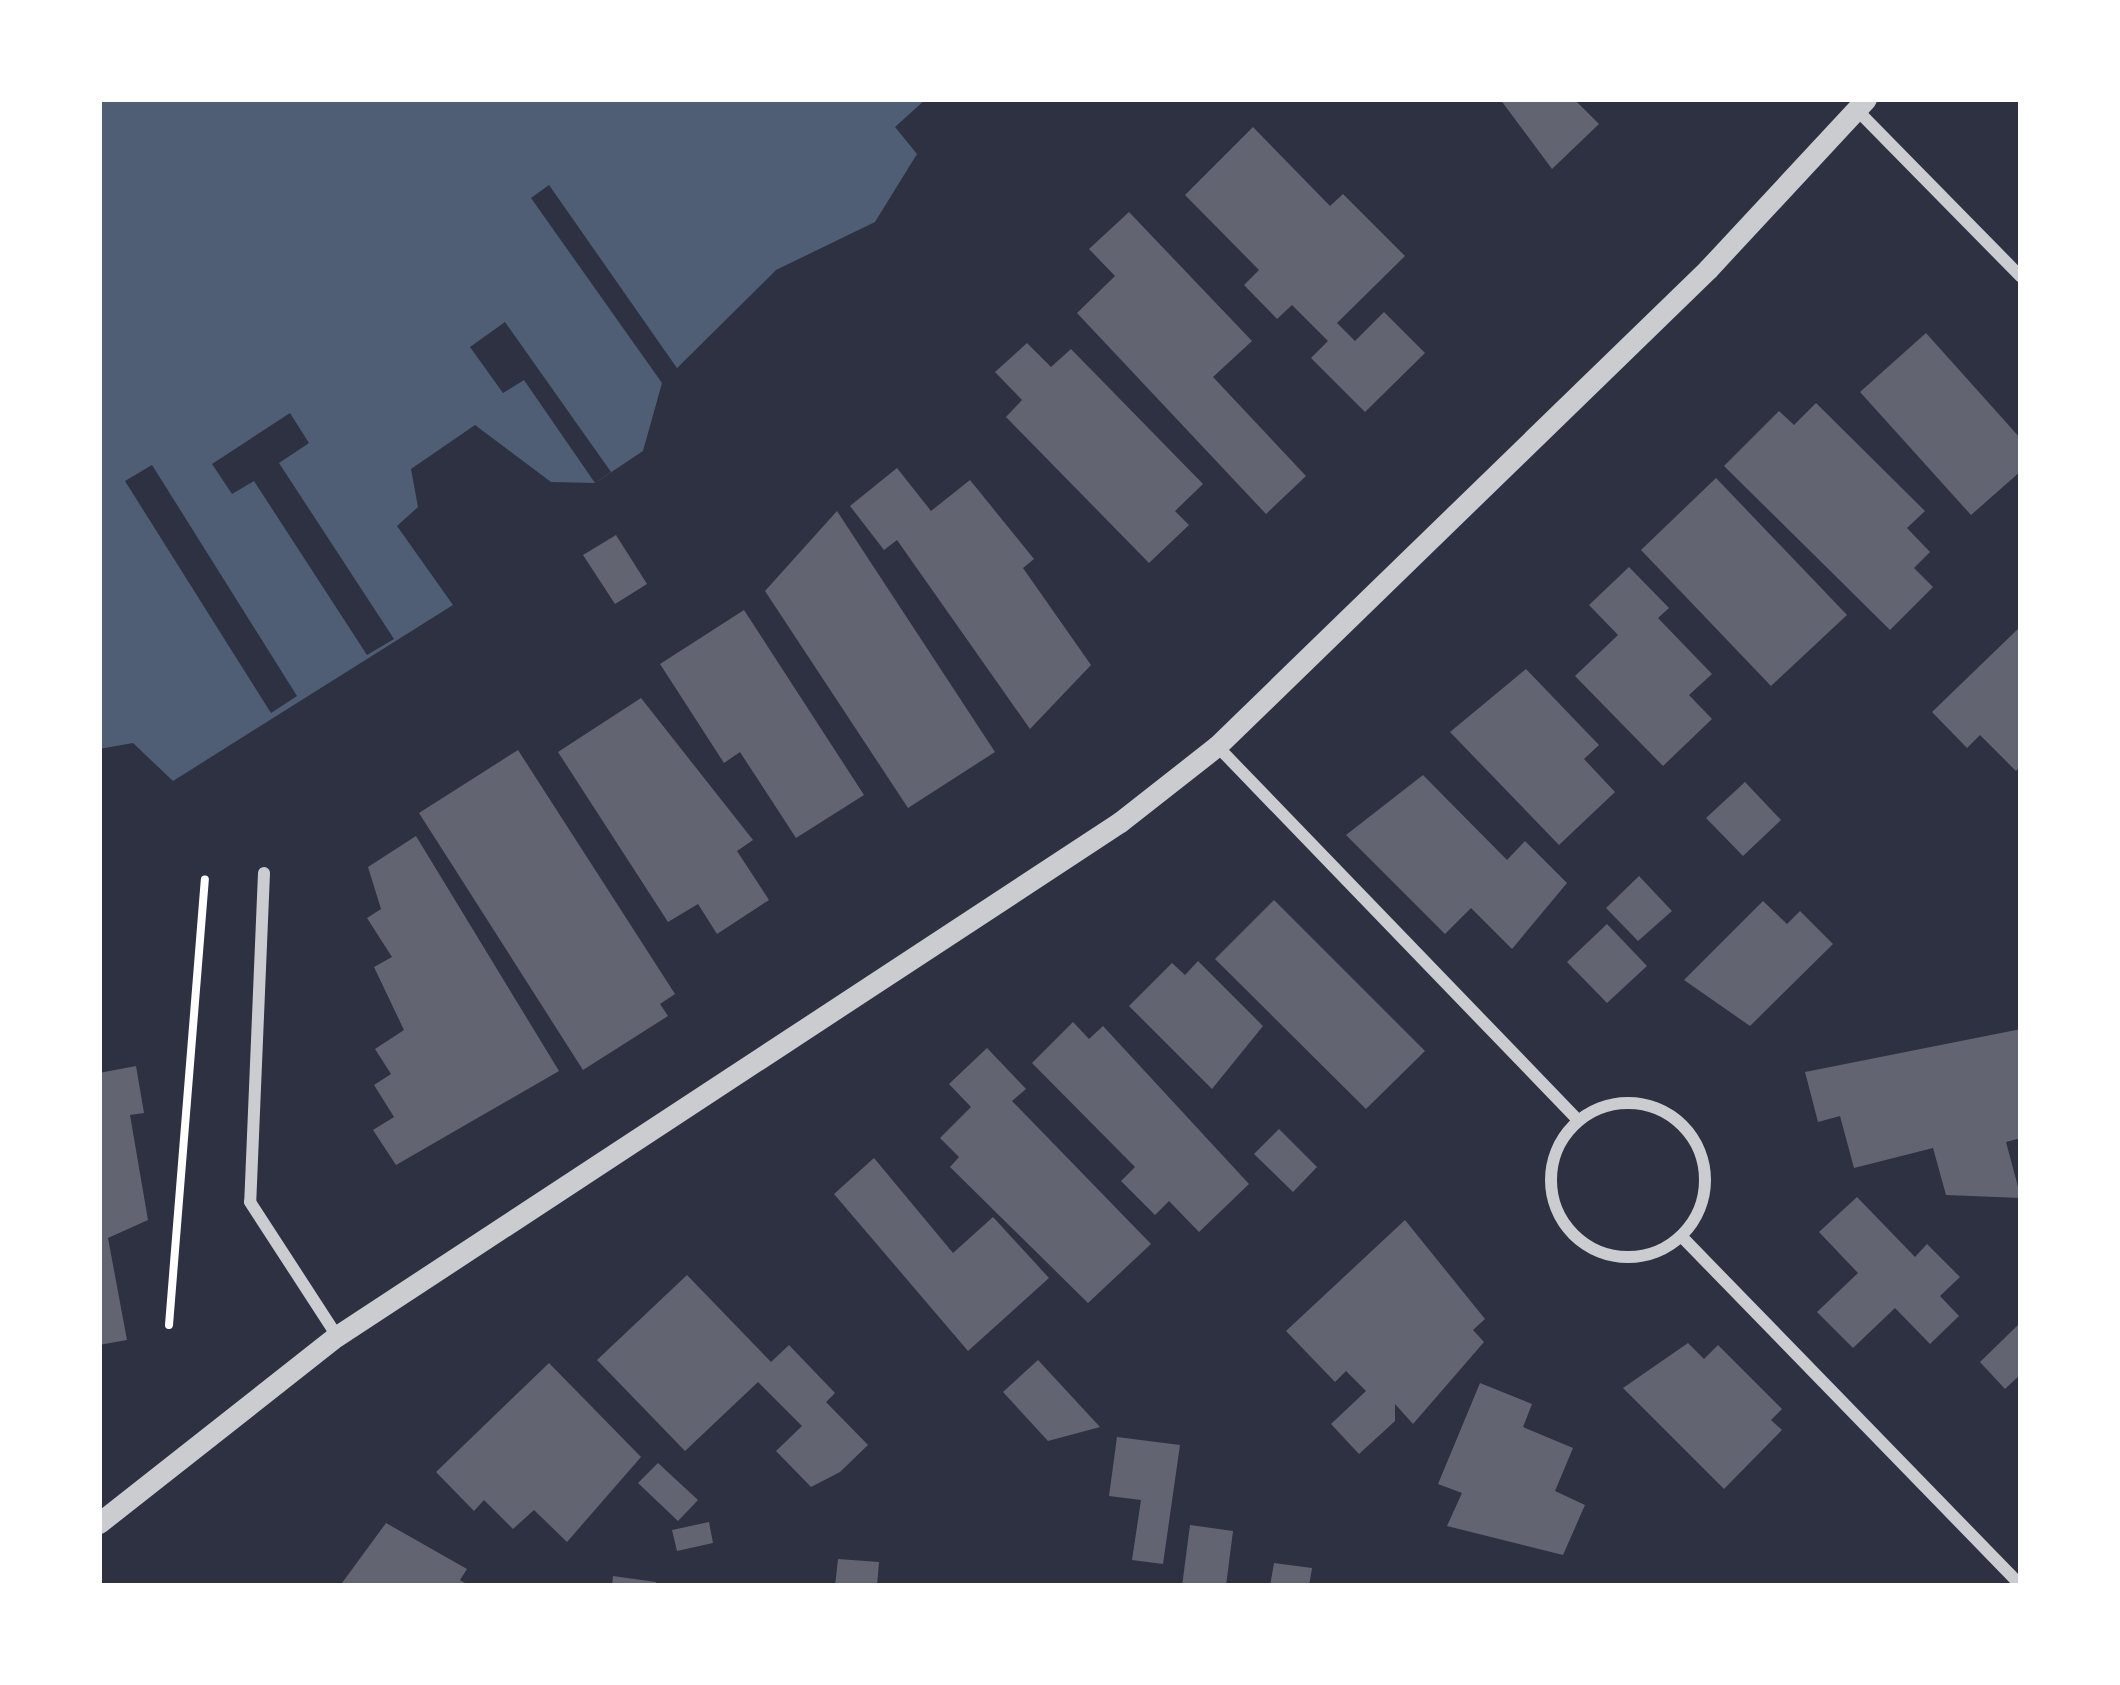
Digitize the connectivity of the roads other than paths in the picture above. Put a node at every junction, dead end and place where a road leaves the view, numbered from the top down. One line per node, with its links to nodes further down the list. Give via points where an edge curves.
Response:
1 (1862, 105): 2 (street); 3 (street)
2 (2021, 277)
3 (1217, 746): 5 (street); 7 (street, via 1120,822)
4 (265, 873): 7 (street, via 250,1202)
5 (1574, 1117): 6 (street, via 1642,1104 1682,1123 1706,1171); 6 (street, via 1550,1185 1576,1238 1627,1257)
6 (1684, 1240): 9 (street)
7 (337, 1336): 8 (street)
8 (99, 1523)
9 (2021, 1586)

